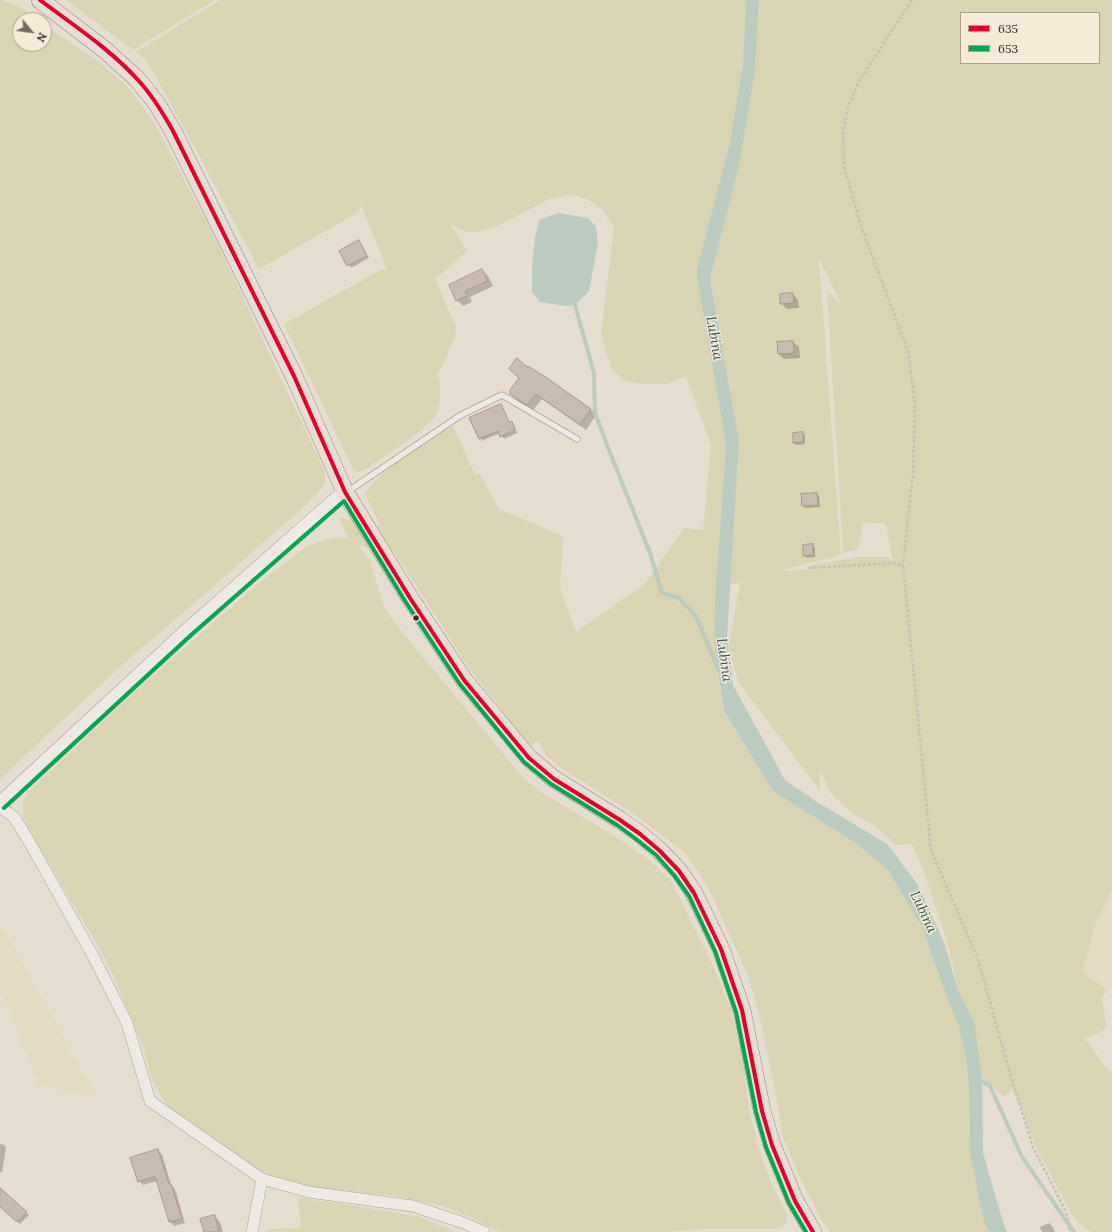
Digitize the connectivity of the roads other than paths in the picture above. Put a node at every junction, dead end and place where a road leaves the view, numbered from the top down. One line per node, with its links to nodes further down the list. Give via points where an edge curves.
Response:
1 (40, 0): 3 (main road, via 105,50 138,80 157,104 294,376)
2 (576, 439): 3 (lane, via 502,395 461,414)
3 (345, 492): 4 (street, via 187,631); 8 (main road, via 464,680 529,758 554,779 640,834 674,866 694,892 721,949 742,1010 762,1111 772,1145 795,1201)
4 (0, 806): 5 (street, via 14,817 92,954 127,1023 150,1101)
5 (262, 1179): 6 (street); 7 (street, via 309,1192 413,1206)
6 (252, 1232)
7 (484, 1232)
8 (813, 1232)

